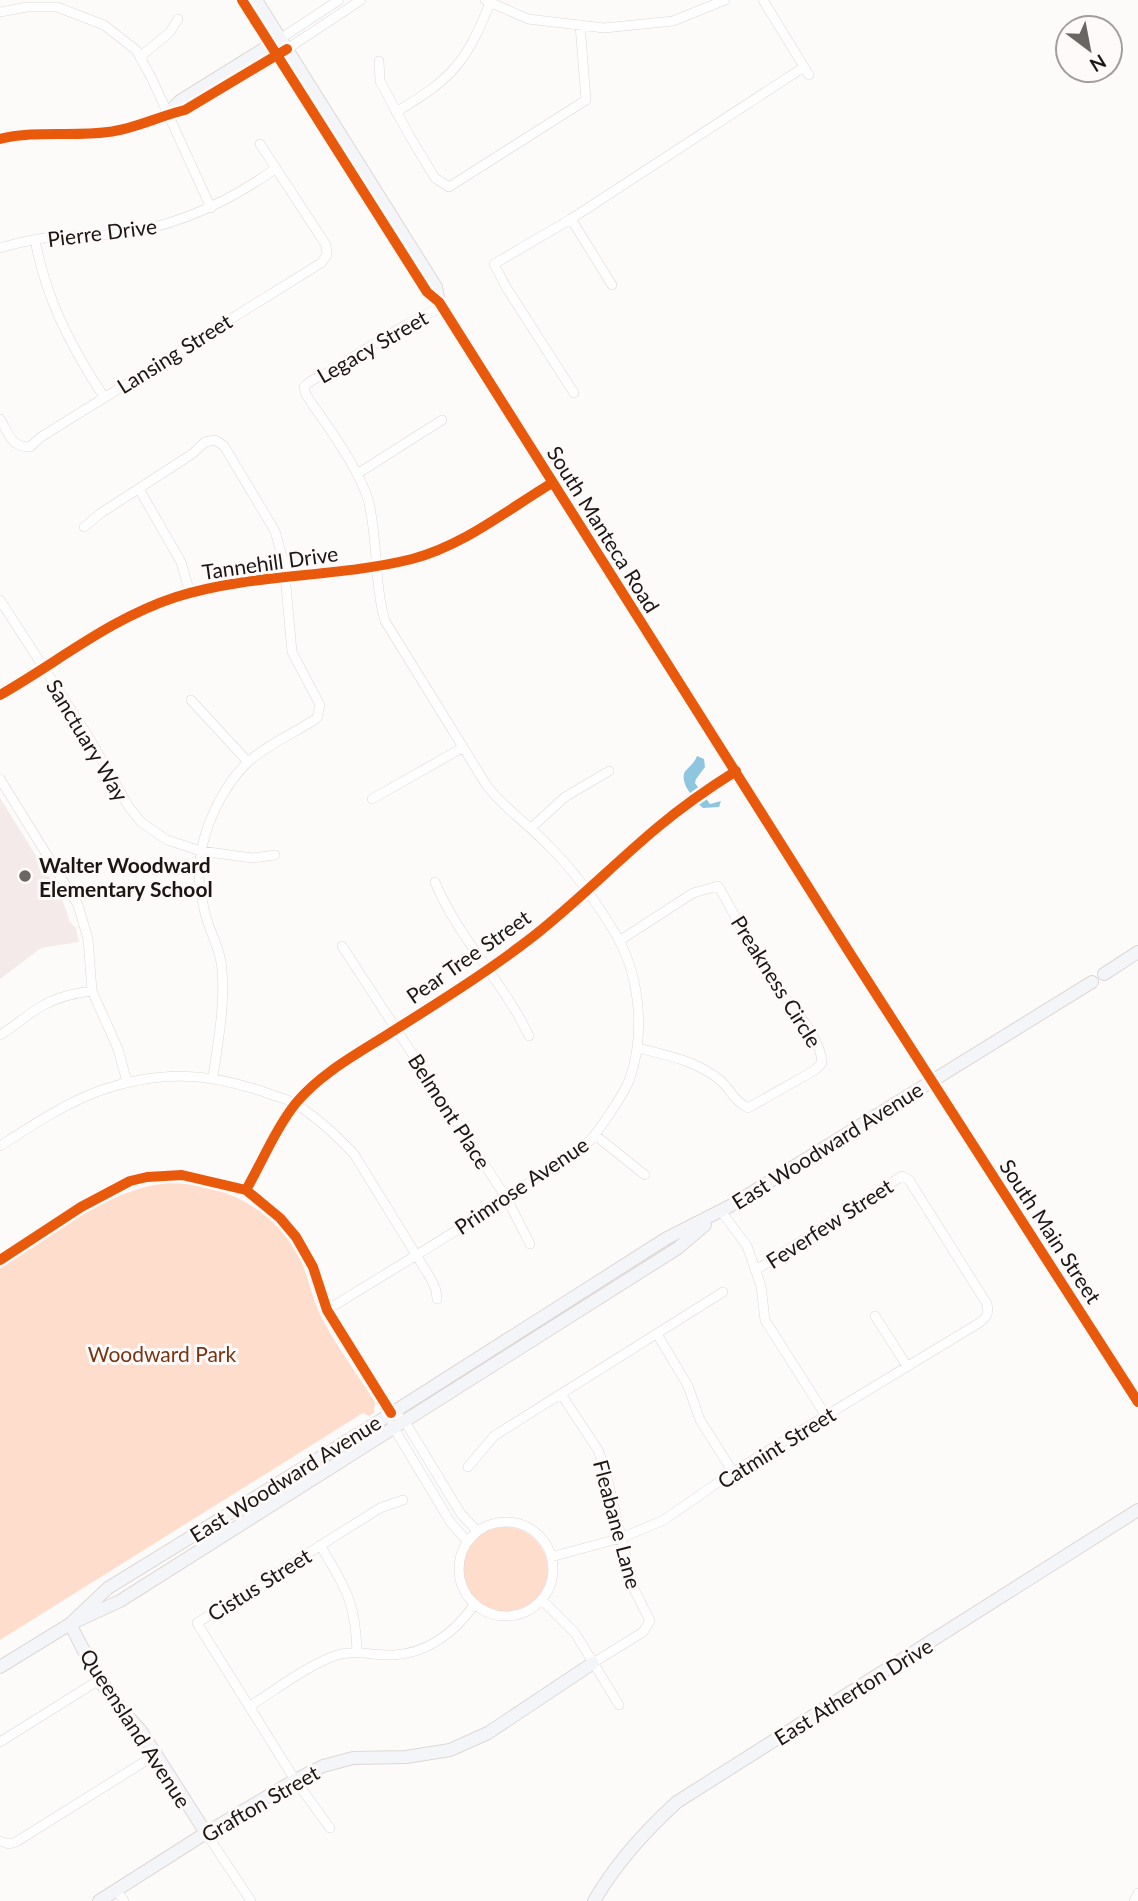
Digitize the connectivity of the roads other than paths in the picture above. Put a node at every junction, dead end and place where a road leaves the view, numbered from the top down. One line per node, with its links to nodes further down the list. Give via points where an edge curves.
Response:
1 (242, 0): 13 (street, South Manteca Road)
2 (256, 0): 13 (street, South Manteca Road)
3 (339, 0): 9 (street)
4 (361, 0): 13 (street)
5 (725, 0): 12 (street, via 673,21 604,28)
6 (762, 0): 22 (street, via 807,71)
7 (487, 1): 12 (street, via 528,19); 16 (street, via 475,41 455,70)
8 (57, 3): 10 (street); 14 (street, via 104,24)
9 (327, 3): 13 (street)
10 (0, 12)
11 (178, 19): 14 (street, via 170,32)
12 (580, 25): 16 (street, via 586,100 449,187 435,178)
13 (279, 47): 17 (street, via 185,110); 26 (street, South Manteca Road, via 428,292)
14 (141, 56): 17 (street)
15 (379, 61): 16 (street, via 380,81)
16 (396, 112)
17 (168, 114): 18 (street, via 108,132); 21 (street)
18 (0, 139)
19 (260, 145): 20 (street)
20 (275, 169): 21 (street, Pierre Drive); 29 (street, Lansing Street, via 326,245 327,255 321,263)
21 (211, 208): 23 (street, Pierre Drive, via 120,234)
22 (571, 219): 25 (street); 28 (street, via 494,264)
23 (35, 240): 24 (street, Pierre Drive); 29 (street, via 57,316)
24 (0, 248)
25 (612, 285)
26 (441, 304): 27 (street, Legacy Street); 33 (street, South Manteca Road)
27 (304, 387): 32 (street, Primrose Avenue)
28 (574, 393)
29 (104, 397): 30 (street, Lansing Street, via 30,447 13,444)
30 (0, 419)
31 (442, 420): 32 (street)
32 (356, 474): 36 (street, Primrose Avenue, via 369,503)
33 (552, 483): 36 (street, Tannehill Drive, via 455,542 414,559); 46 (street, South Manteca Road)
34 (139, 489): 35 (street); 37 (street, via 215,440 224,446 275,531); 38 (street, via 181,562)
35 (84, 527)
36 (376, 566): 37 (street, Tannehill Drive); 43 (street, Primrose Avenue, via 385,621)
37 (285, 578): 38 (street, Tannehill Drive); 44 (street, via 292,652 320,713)
38 (190, 593): 40 (street, Tannehill Drive, via 117,623)
39 (0, 600): 40 (street, Sanctuary Way)
40 (44, 668): 41 (street, Tannehill Drive); 50 (street, Sanctuary Way, via 141,822 167,840)
41 (0, 695)
42 (191, 700): 44 (street)
43 (462, 748): 48 (street); 49 (street, Primrose Avenue, via 501,804)
44 (248, 762): 50 (street, via 216,808)
45 (609, 771): 49 (street, via 565,797)
46 (736, 771): 53 (street, Pear Tree Street, via 691,800); 66 (street, South Manteca Road)
47 (0, 779): 60 (street, via 78,905 88,939)
48 (372, 799)
49 (531, 828): 53 (street, Primrose Avenue)
50 (201, 851): 51 (street, Sanctuary Way, via 252,858); 65 (street, via 198,868 204,910 222,970)
51 (275, 855)
52 (435, 882): 57 (street, via 446,909)
53 (587, 892): 54 (street, Primrose Avenue); 57 (street, Pear Tree Street)
54 (619, 941): 64 (street, Primrose Avenue, via 633,976); 64 (street, Preakness Circle, via 693,893 718,886 770,979 821,1049 822,1063 748,1108 736,1101 721,1081 687,1061)
55 (342, 946): 61 (street, Belmont Place)
56 (1138, 952): 58 (street)
57 (488, 970): 61 (street, Pear Tree Street); 63 (street)
58 (1104, 974): 59 (street)
59 (1092, 982): 66 (street, East Woodward Avenue)
60 (92, 991): 62 (street, via 42,1006); 67 (street)
61 (397, 1029): 68 (street, Pear Tree Street, via 329,1072); 73 (street, Belmont Place)
62 (0, 1035)
63 (528, 1035)
64 (638, 1048): 69 (street, Primrose Avenue, via 629,1081)
65 (213, 1077): 67 (street); 68 (street)
66 (932, 1080): 74 (street, East Woodward Avenue); 87 (street, South Main Street)
67 (127, 1082): 70 (street, via 67,1105)
68 (296, 1104): 72 (street, Pear Tree Street); 76 (street, via 354,1154)
69 (595, 1135): 71 (street); 73 (street, Primrose Avenue)
70 (0, 1146)
71 (645, 1175)
72 (246, 1190): 77 (street, via 182,1175 130,1181); 81 (street, via 296,1237 313,1267)
73 (507, 1199): 75 (street, Belmont Place); 76 (street, Primrose Avenue)
74 (721, 1211): 78 (street, via 747,1246); 88 (street, East Woodward Avenue, via 667,1238); 90 (street, East Woodward Avenue, via 678,1248)
75 (530, 1244)
76 (415, 1255): 80 (street); 81 (street, Primrose Avenue)
77 (0, 1260)
78 (756, 1270): 82 (street, Feverfew Street, via 902,1176 909,1180); 89 (street, via 765,1320)
79 (723, 1292): 84 (street)
80 (437, 1298)
81 (327, 1310): 88 (street)
82 (988, 1311): 85 (street, Catmint Street, via 979,1323)
83 (875, 1317): 85 (street)
84 (657, 1334): 86 (street); 93 (street, via 688,1385 700,1420)
85 (907, 1366): 89 (street, Catmint Street)
86 (561, 1394): 92 (street, via 494,1436); 97 (street, Fleabane Lane, via 606,1469)
87 (1138, 1402)
88 (391, 1413): 90 (street); 91 (street); 104 (street, East Woodward Avenue, via 108,1588)
89 (825, 1416): 93 (street, Catmint Street)
90 (404, 1420): 91 (street, East Woodward Avenue); 96 (street, via 461,1514)
91 (392, 1427): 98 (street, via 451,1523); 104 (street, East Woodward Avenue, via 120,1601)
92 (468, 1467)
93 (733, 1472): 97 (street, Catmint Street, via 664,1520)
94 (403, 1500): 99 (street, Cistus Street, via 380,1508)
95 (1138, 1510): 121 (street, East Atherton Drive, via 677,1802 642,1834)
96 (477, 1531): 98 (street); 100 (street, via 494,1523 518,1523 538,1534)
97 (621, 1538): 100 (street, Catmint Street); 103 (street, Fleabane Lane, via 633,1587)
98 (468, 1542): 102 (street, via 458,1569 460,1584)
99 (320, 1545): 105 (street, via 353,1607); 110 (street, Cistus Street, via 197,1623)
100 (551, 1557): 101 (street, via 552,1578)
101 (542, 1600): 102 (street, via 529,1611 507,1617); 106 (street, via 564,1620)
102 (474, 1605): 105 (street, via 460,1624 428,1646 393,1655)
103 (650, 1621): 106 (street, Grafton Street, via 643,1632)
104 (70, 1624): 107 (street, East Woodward Avenue); 108 (street, Queensland Avenue)
105 (357, 1653): 110 (street, via 336,1655)
106 (593, 1662): 109 (street); 113 (street, Grafton Street, via 469,1743 430,1754 353,1758)
107 (0, 1667)
108 (99, 1680): 111 (street); 112 (street, Queensland Avenue)
109 (619, 1705)
110 (250, 1706): 113 (street)
111 (0, 1742)
112 (155, 1755): 115 (street, Queensland Avenue); 116 (street, via 16,1842)
113 (295, 1780): 114 (street); 115 (street, Grafton Street)
114 (330, 1828)
115 (206, 1833): 118 (street, Grafton Street); 120 (street, Queensland Avenue)
116 (0, 1841)
117 (1138, 1894): 122 (street)
118 (120, 1896): 119 (street, Grafton Street)
119 (99, 1901)
120 (251, 1901)
121 (594, 1901)
122 (1134, 1901)

